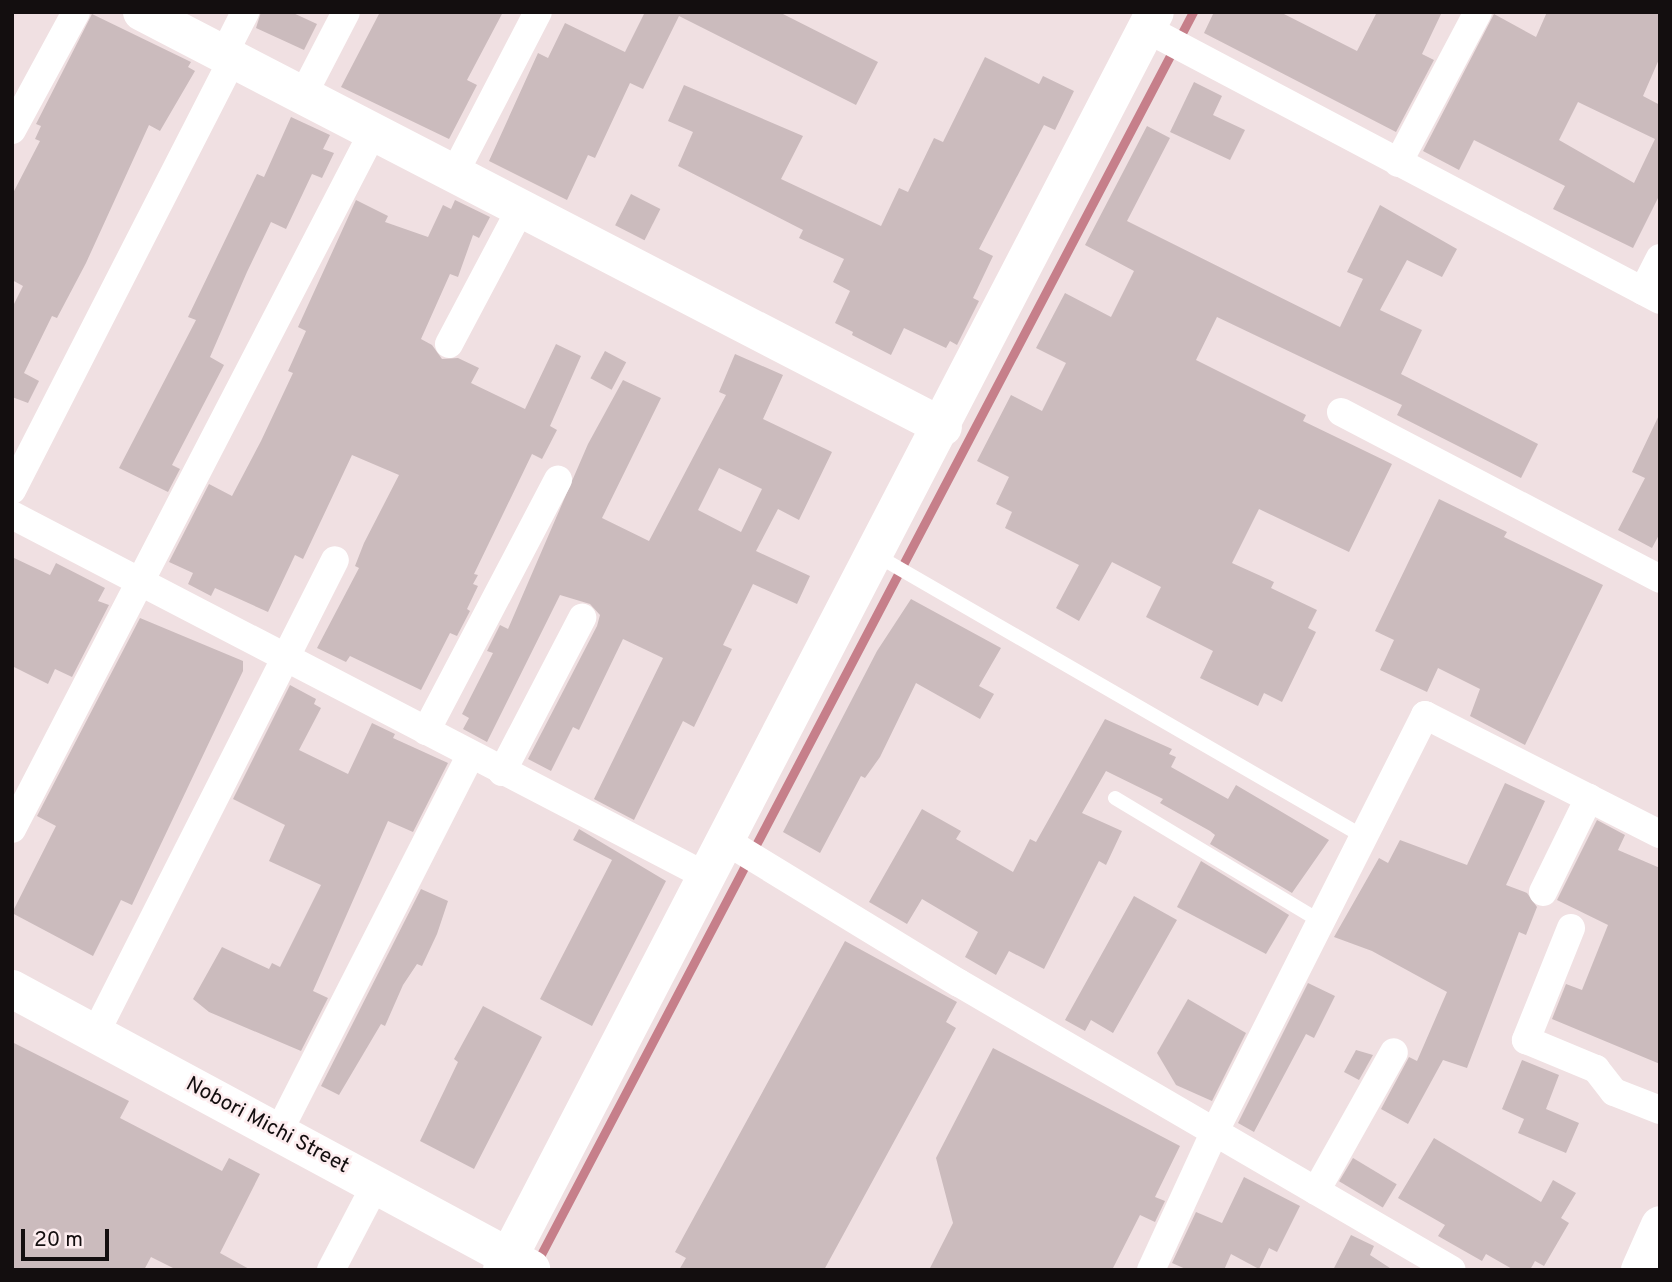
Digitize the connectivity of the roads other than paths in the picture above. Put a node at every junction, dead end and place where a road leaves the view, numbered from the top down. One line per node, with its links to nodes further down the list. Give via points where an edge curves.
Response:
1 (76, 12): 10 (street)
2 (142, 12): 8 (street)
3 (245, 12): 8 (street, via 230,43)
4 (346, 12): 9 (street)
5 (538, 12): 13 (street)
6 (1478, 12): 12 (street)
7 (1151, 20): 12 (street); 19 (street)
8 (233, 59): 9 (street); 21 (street)
9 (303, 95): 11 (street)
10 (12, 130)
11 (373, 132): 13 (street); 25 (street)
12 (1398, 163): 16 (street)
13 (454, 174): 14 (street)
14 (521, 208): 17 (street); 19 (street)
15 (1660, 258): 16 (street)
16 (1651, 296)
17 (449, 344)
18 (1341, 412): 26 (street)
19 (943, 427): 23 (street)
20 (558, 480): 29 (street)
21 (12, 490)
22 (12, 515): 25 (street)
23 (876, 555): 36 (lane); 37 (street)
24 (335, 560): 28 (street)
25 (141, 579): 28 (street); 34 (street)
26 (1660, 579)
27 (582, 618): 31 (street)
28 (289, 658): 29 (street); 43 (street)
29 (426, 731): 30 (street)
30 (471, 755): 31 (street); 47 (street)
31 (502, 772): 38 (street)
32 (1115, 798): 40 (lane)
33 (1589, 798): 35 (street); 36 (street, via 1426,715); 39 (street)
34 (12, 829)
35 (1660, 834)
36 (1364, 837): 40 (street)
37 (726, 841): 38 (street); 46 (street)
38 (706, 876): 51 (street)
39 (1543, 892)
40 (1321, 922): 46 (street)
41 (1571, 928): 45 (street, via 1526,1040 1596,1069 1614,1092)
42 (12, 989): 43 (street, Nobori Michi Street)
43 (95, 1034): 47 (street, Nobori Michi Street)
44 (1394, 1052): 49 (street)
45 (1660, 1110)
46 (1215, 1131): 49 (street); 53 (street)
47 (278, 1133): 48 (street, Nobori Michi Street)
48 (376, 1184): 51 (street, Nobori Michi Street); 52 (street)
49 (1316, 1191): 54 (street)
50 (1660, 1225): 55 (street)
51 (516, 1265)
52 (331, 1270)
53 (1151, 1270)
54 (1452, 1270)
55 (1640, 1270)

